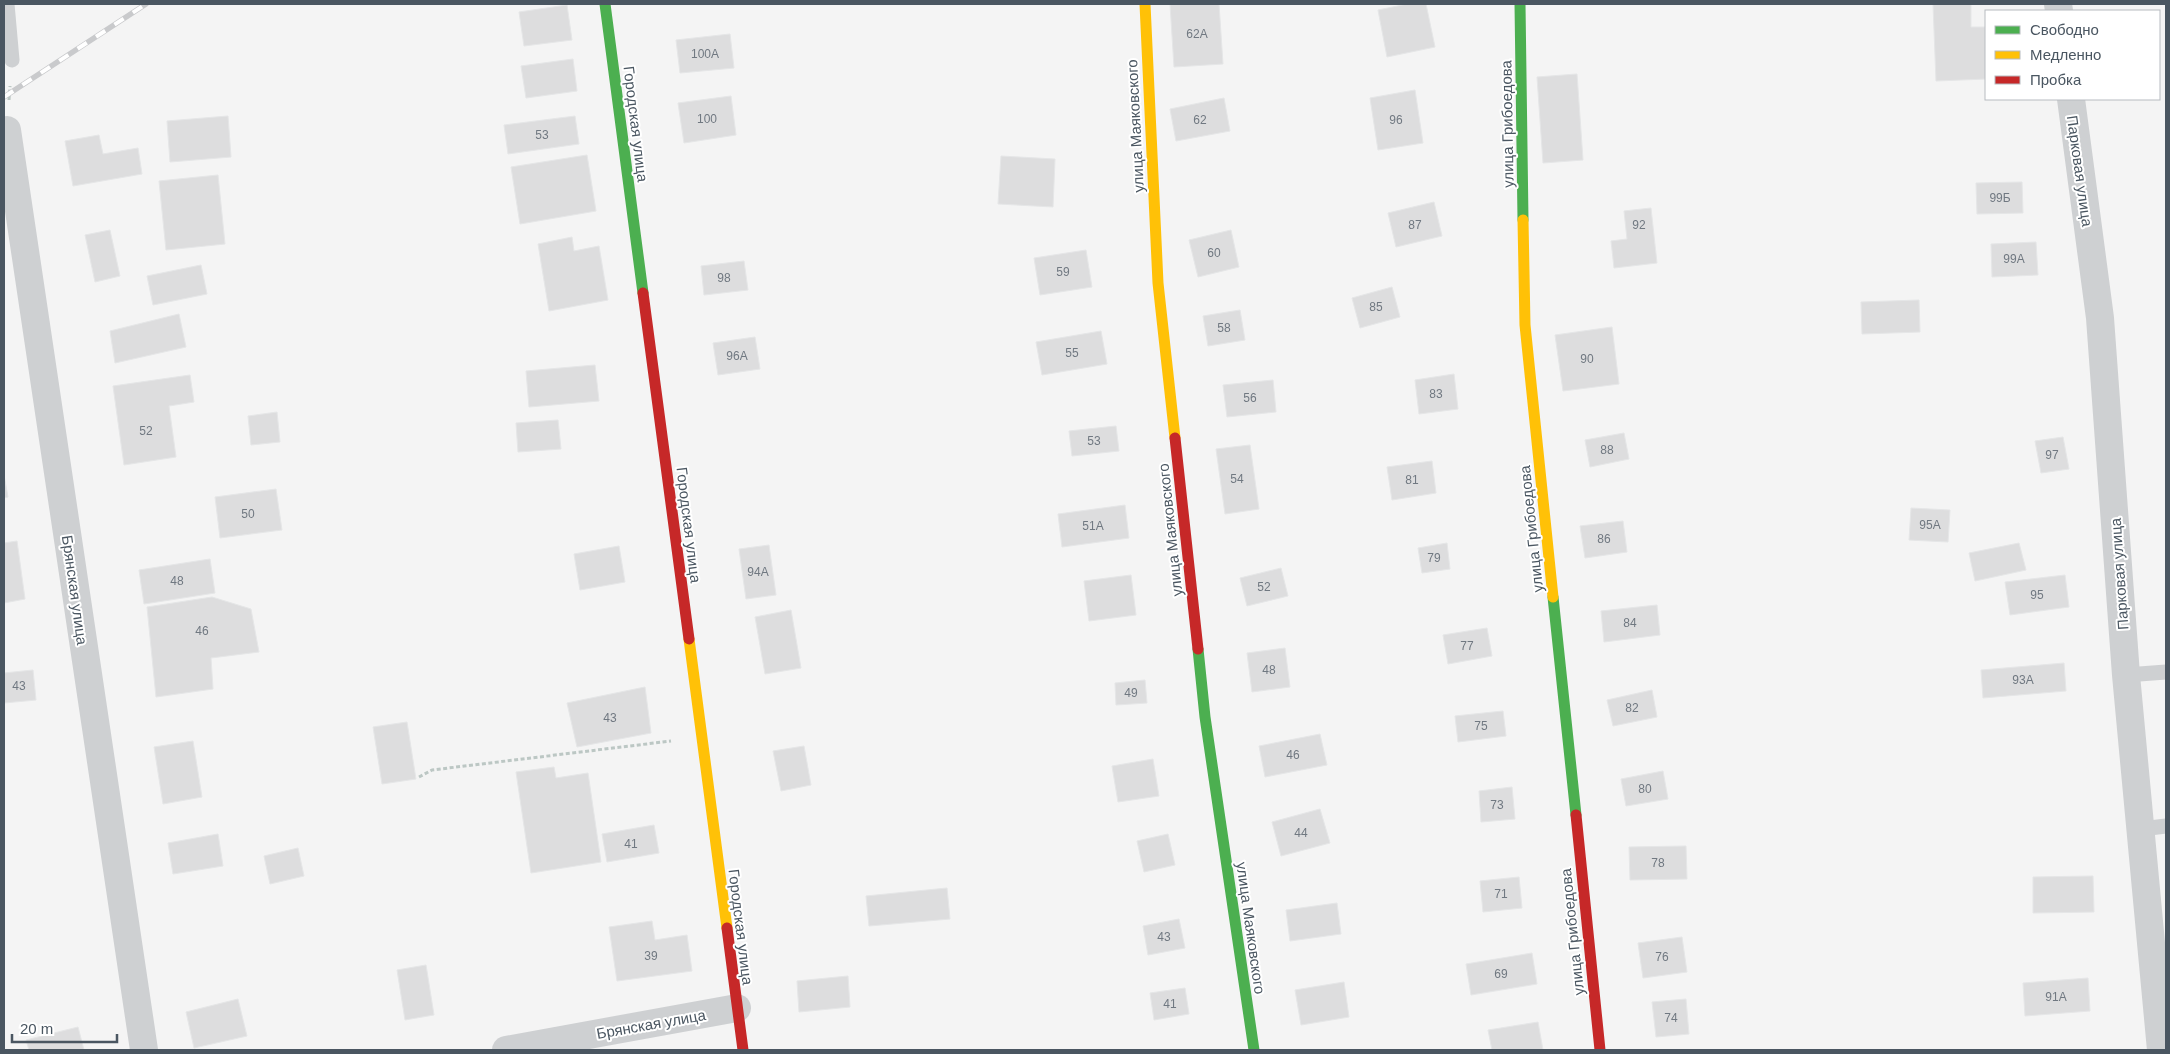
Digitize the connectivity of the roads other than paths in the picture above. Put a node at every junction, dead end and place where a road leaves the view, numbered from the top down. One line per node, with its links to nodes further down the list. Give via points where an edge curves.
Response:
1 (7, 4): 5 (lane)
2 (605, 4): 11 (street, Городская улица)
3 (1145, 4): 15 (street, улица Маяковского, via 1158,283 1205,717)
4 (1520, 4): 16 (street, улица Грибоедова, via 1525,325)
5 (12, 60)
6 (2071, 100): 9 (street, Парковая улица, via 2100,318)
7 (5, 130): 12 (street, Брянская улица)
8 (2166, 672): 9 (lane)
9 (2126, 675): 10 (street, Парковая улица)
10 (2154, 828): 17 (street, Парковая улица)
11 (737, 1008): 13 (street, Брянская улица); 14 (street, Городская улица)
12 (144, 1050)
13 (506, 1050)
14 (743, 1050)
15 (1254, 1050)
16 (1600, 1050)
17 (2161, 1050)

